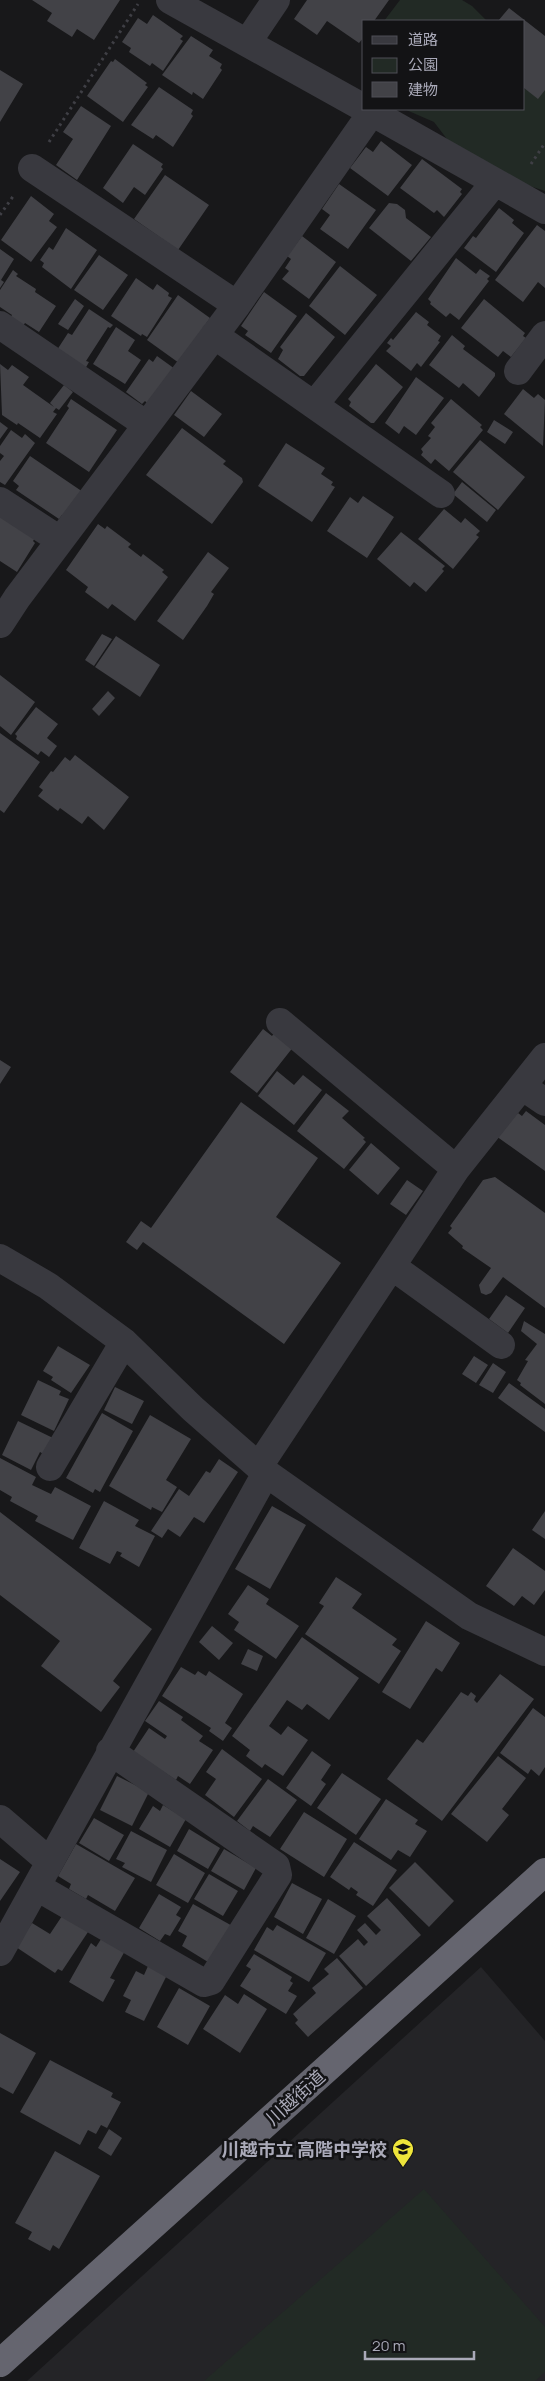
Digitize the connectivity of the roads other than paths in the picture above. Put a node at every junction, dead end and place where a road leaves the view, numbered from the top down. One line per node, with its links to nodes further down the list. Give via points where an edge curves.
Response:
1 (170, 0): 3 (street)
2 (276, 0): 3 (street)
3 (247, 43): 4 (street)
4 (362, 107)
5 (367, 110): 7 (street); 9 (street)
6 (32, 168): 9 (street)
7 (495, 182): 8 (street); 14 (street)
8 (545, 210)
9 (238, 305): 11 (street)
10 (0, 325): 15 (street)
11 (214, 335): 14 (street); 15 (street)
12 (545, 335): 13 (street)
13 (518, 371)
14 (314, 405): 16 (street)
15 (147, 425): 18 (street)
16 (441, 494)
17 (0, 501): 18 (street)
18 (60, 540): 19 (street)
19 (8, 592): 20 (street)
20 (0, 624)
21 (280, 1022): 25 (street)
22 (545, 1058): 23 (street)
23 (523, 1087): 24 (street); 25 (street)
24 (545, 1102)
25 (456, 1169): 27 (street)
26 (0, 1258): 28 (street, via 48,1286)
27 (393, 1267): 29 (street); 31 (street)
28 (124, 1342): 30 (street); 31 (street)
29 (500, 1345)
30 (50, 1467)
31 (262, 1469): 32 (street, via 469,1616); 33 (street)
32 (545, 1652)
33 (110, 1751): 35 (street); 37 (street, via 276,1866 278,1875 211,1981 204,1983)
34 (0, 1819): 35 (street)
35 (49, 1861): 37 (street)
36 (543, 1877): 39 (highway, 川越街道)
37 (37, 1887): 38 (street)
38 (0, 1952)
39 (0, 2363)

